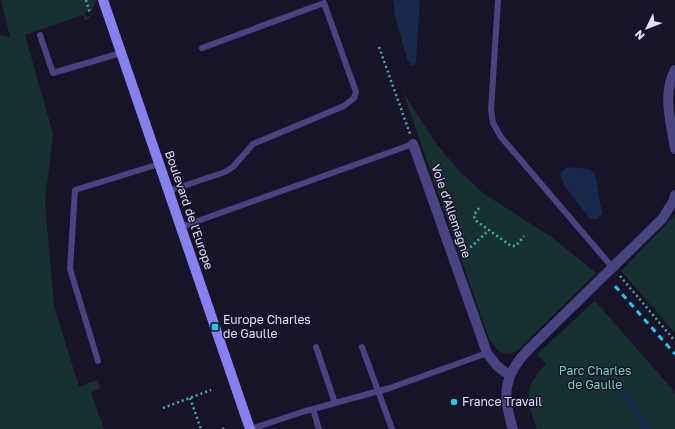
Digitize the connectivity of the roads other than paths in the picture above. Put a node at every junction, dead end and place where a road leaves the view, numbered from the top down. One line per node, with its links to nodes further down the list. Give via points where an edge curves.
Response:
1 (103, 0): 6 (street, Boulevard de l'Europe)
2 (498, 0): 14 (lane, via 491,110 493,123 510,148)
3 (324, 2): 5 (lane); 11 (lane, via 356,92 354,98 344,106 253,144 233,167 225,172)
4 (40, 35): 6 (lane, via 53,73)
5 (202, 48)
6 (121, 53): 10 (street, Boulevard de l'Europe)
7 (675, 70): 9 (street, via 670,83 668,104)
8 (413, 144): 13 (lane); 17 (street, Voie d'Allemagne)
9 (675, 149)
10 (159, 164): 11 (street, Boulevard de l'Europe); 18 (lane, via 75,190 70,269)
11 (168, 190): 13 (street, Boulevard de l'Europe)
12 (675, 195): 14 (street, via 662,219)
13 (181, 227): 23 (street, Boulevard de l'Europe)
14 (613, 268): 19 (street, via 528,350)
15 (316, 347): 21 (lane)
16 (362, 348): 20 (lane)
17 (487, 352): 19 (street, Voie d'Allemagne, via 497,366); 20 (lane)
18 (98, 361)
19 (509, 375): 26 (street, via 505,396)
20 (378, 391): 21 (lane); 25 (lane)
21 (335, 403): 22 (lane)
22 (313, 409): 23 (lane); 24 (lane)
23 (250, 429)
24 (319, 429)
25 (392, 429)
26 (514, 429)

